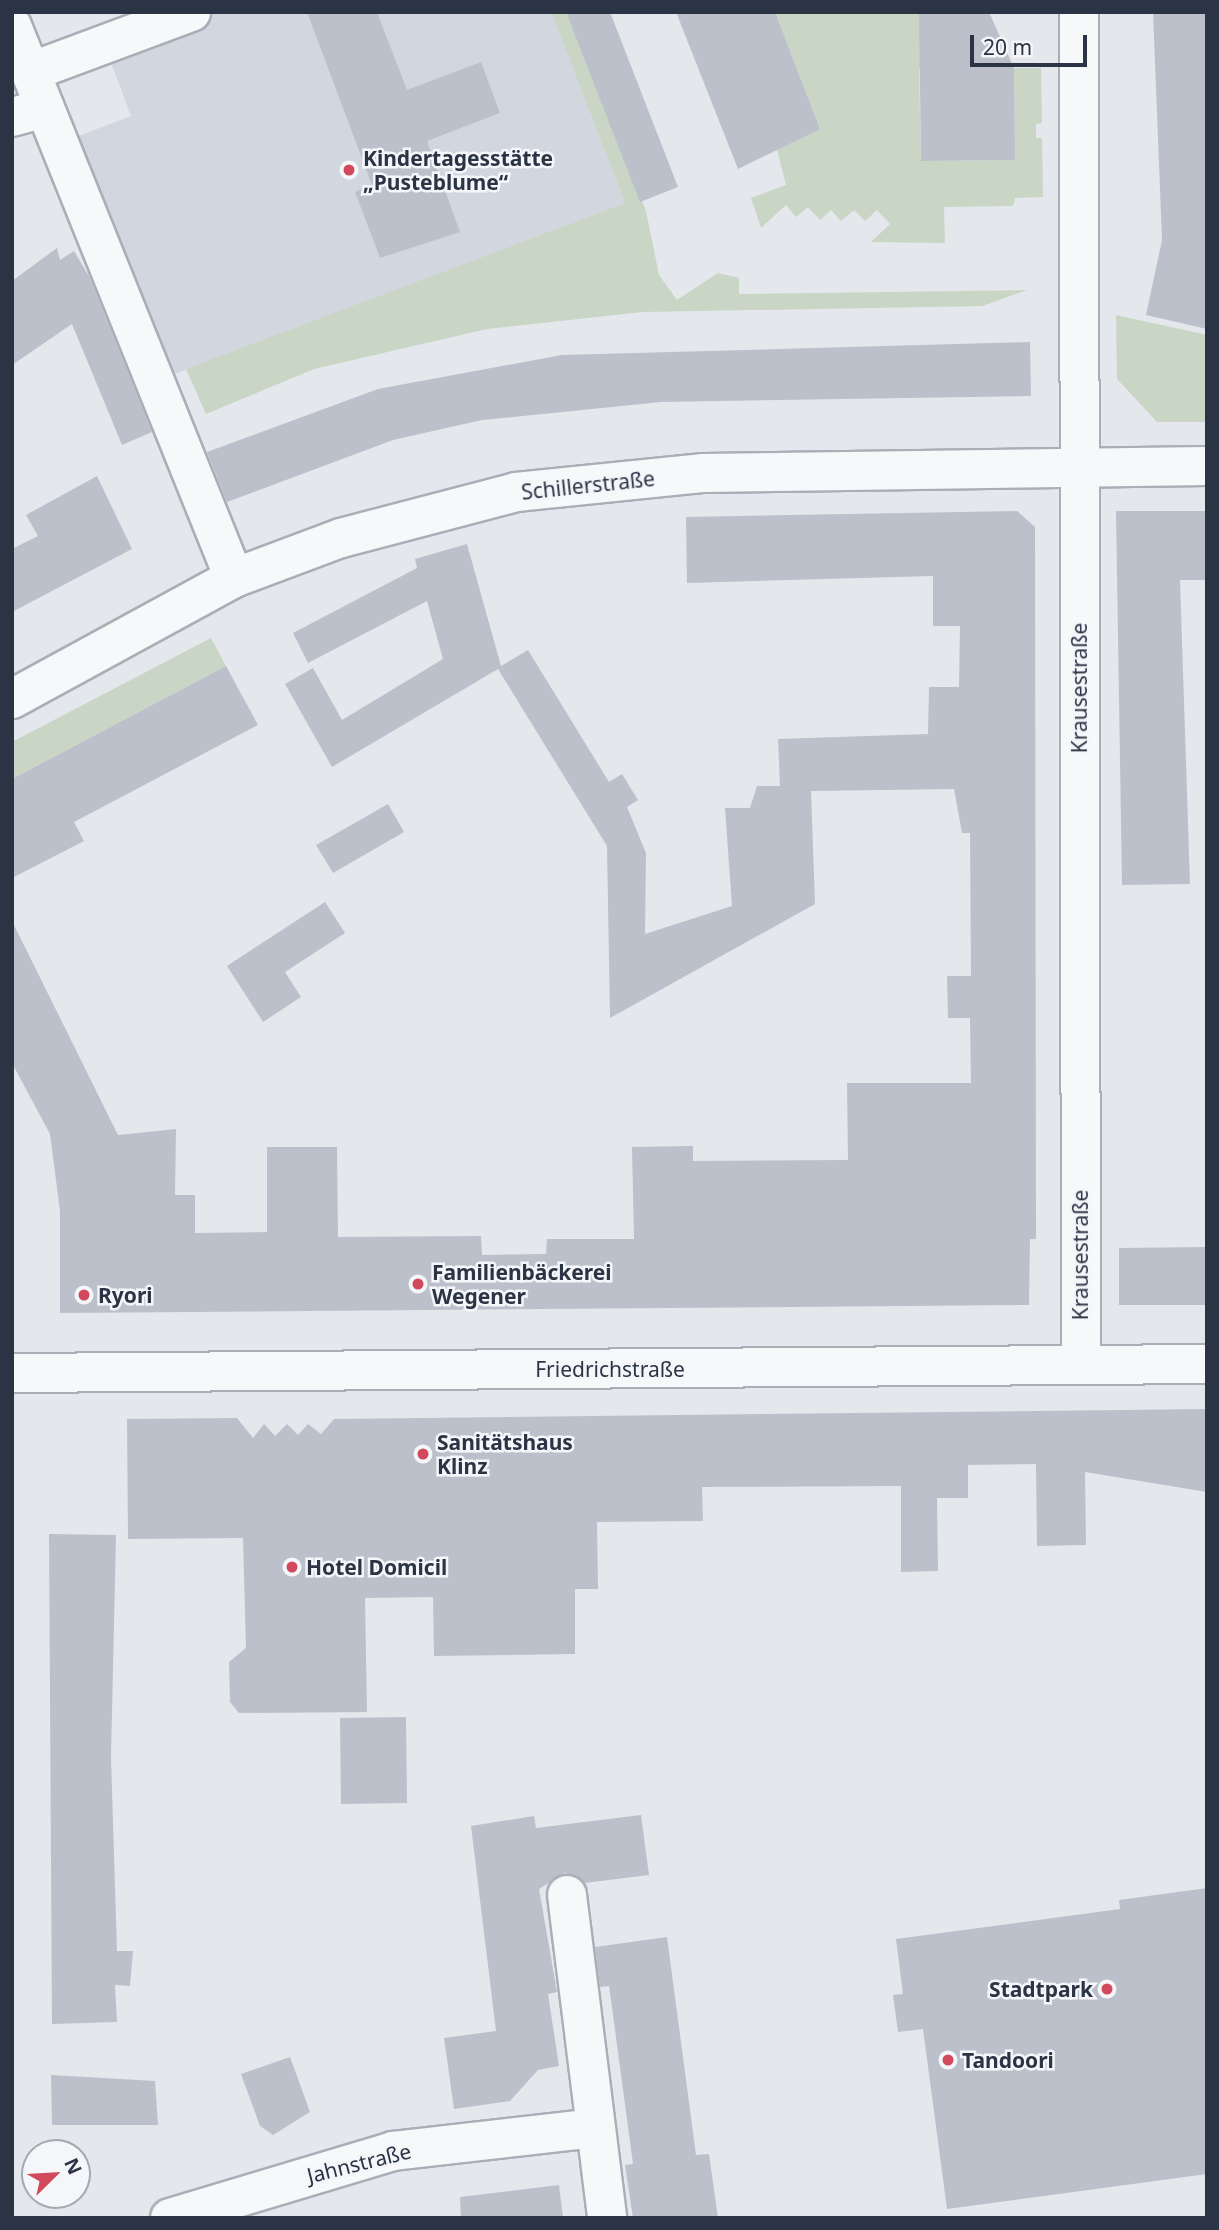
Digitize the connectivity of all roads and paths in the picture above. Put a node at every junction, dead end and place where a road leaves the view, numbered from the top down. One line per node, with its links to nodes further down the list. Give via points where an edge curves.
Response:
1 (191, 12): 4 (street)
2 (1079, 12): 7 (street, Krausestraße)
3 (12, 26): 4 (street)
4 (30, 72): 5 (street)
5 (29, 112): 8 (street)
6 (1207, 466): 7 (street, Schillerstraße)
7 (1078, 468): 8 (street, Schillerstraße, via 704,473 516,492 354,534); 11 (street, Krausestraße)
8 (234, 579): 9 (street, Schillerstraße)
9 (12, 699)
10 (1207, 1364): 11 (street, Friedrichstraße)
11 (1081, 1365): 12 (street, Friedrichstraße)
12 (12, 1373)
13 (567, 1895): 14 (street)
14 (595, 2128): 15 (street, Jahnstraße, via 393,2151); 16 (street)
15 (170, 2218)
16 (607, 2218)

